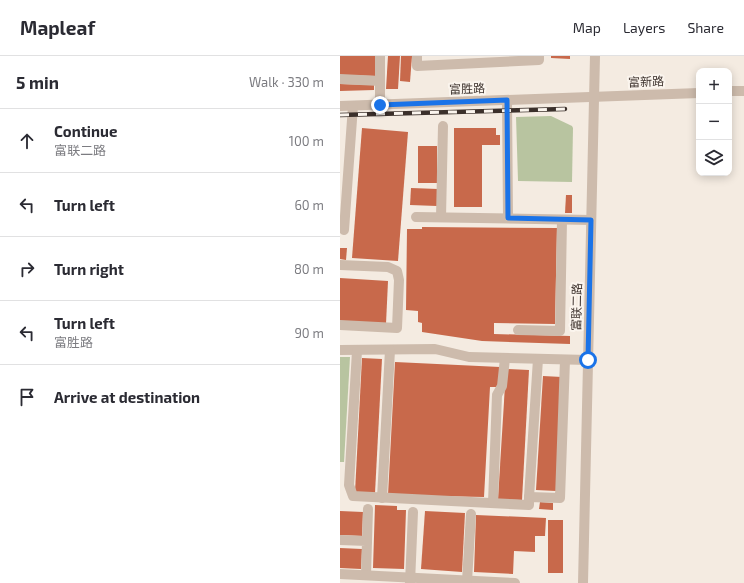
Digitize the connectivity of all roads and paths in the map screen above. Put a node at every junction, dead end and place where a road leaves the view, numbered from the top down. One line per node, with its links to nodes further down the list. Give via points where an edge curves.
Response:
1 (380, 56): 6 (street)
2 (417, 56): 3 (street, via 417,66 539,60)
3 (539, 56)
4 (595, 56): 10 (street, 富联二路)
5 (340, 79): 6 (street)
6 (380, 81): 12 (street)
7 (744, 91): 8 (street)
8 (732, 92)
9 (696, 93): 10 (street, 富新路)
10 (594, 96): 11 (street, 富胜路); 20 (street, 富联二路)
11 (507, 100): 12 (street, 富胜路); 18 (street)
12 (380, 105): 14 (street, 富胜路)
13 (340, 106): 14 (street, 富胜路)
14 (353, 106): 21 (street)
15 (443, 126): 17 (street)
16 (416, 216): 17 (street)
17 (441, 217): 18 (street)
18 (508, 218): 19 (street)
19 (562, 220): 20 (street); 24 (street, via 560,331)
20 (591, 220): 31 (street, 富联二路)
21 (344, 230)
22 (340, 265): 23 (street, via 388,267 397,271 399,276 397,328)
23 (340, 325)
24 (518, 330)
25 (340, 350): 27 (street)
26 (390, 350): 27 (street); 28 (street, via 435,349 469,357); 34 (street)
27 (357, 351): 32 (street)
28 (505, 358): 29 (street); 35 (street, via 502,386 497,395)
29 (538, 359): 30 (street); 33 (street)
30 (565, 360): 31 (street); 33 (street, via 560,498)
31 (588, 360): 48 (street, 富联二路)
32 (345, 470): 34 (street, via 354,496)
33 (529, 497): 35 (street, via 529,505)
34 (382, 498): 35 (street)
35 (493, 504)
36 (368, 509): 40 (street)
37 (413, 512): 43 (street)
38 (471, 514): 44 (street)
39 (340, 540): 40 (street)
40 (367, 541): 42 (street)
41 (340, 574): 42 (street)
42 (370, 578): 43 (street)
43 (410, 580): 45 (street)
44 (467, 580): 45 (street); 46 (street)
45 (456, 582)
46 (490, 582): 47 (street)
47 (515, 583)
48 (583, 583)

